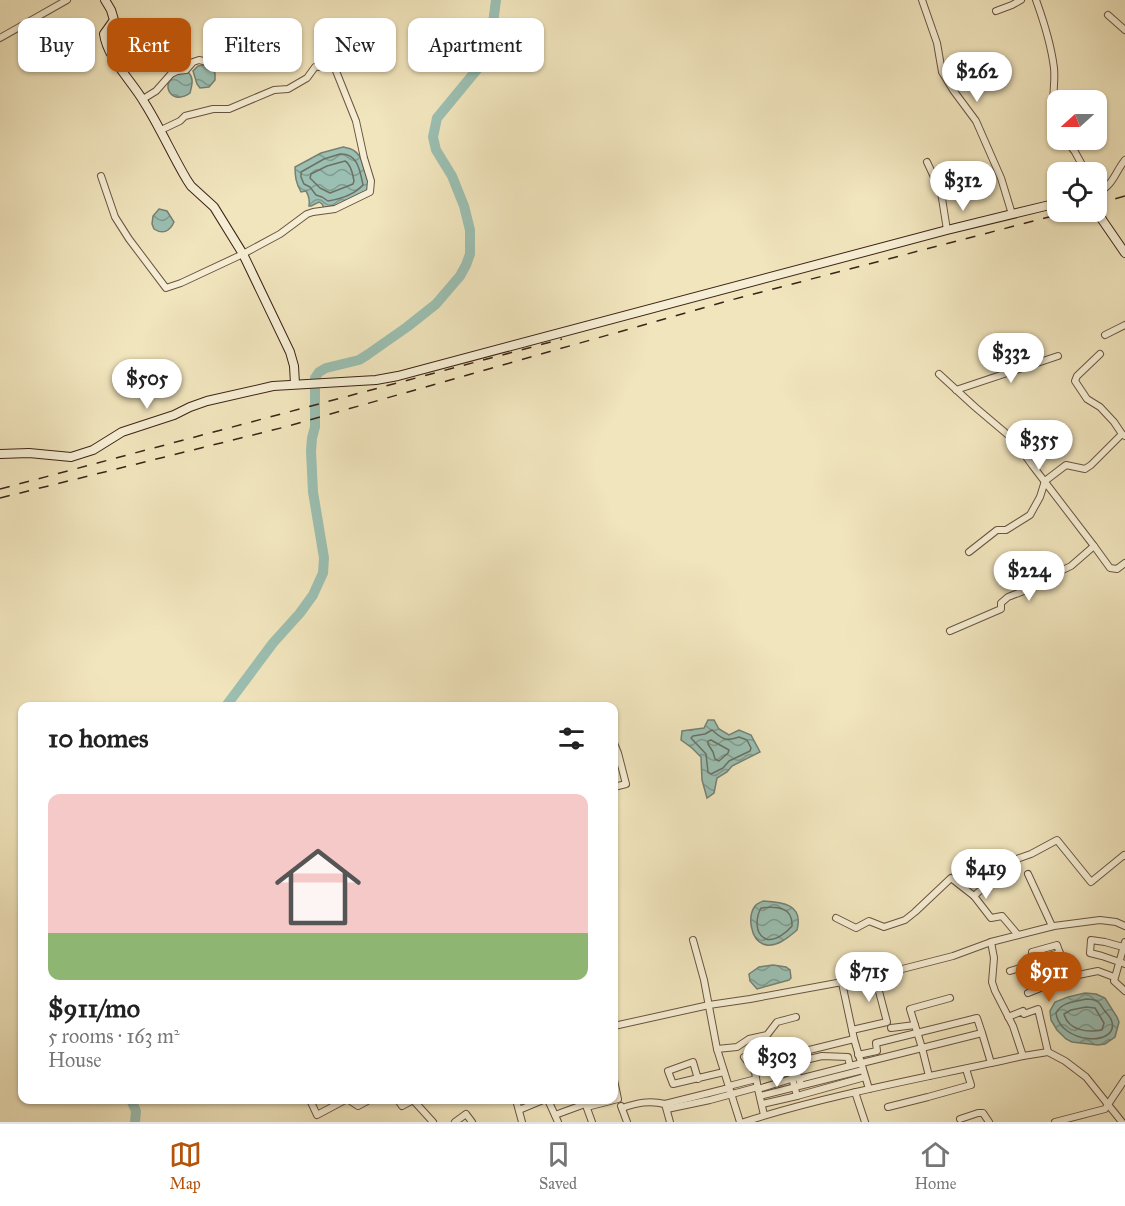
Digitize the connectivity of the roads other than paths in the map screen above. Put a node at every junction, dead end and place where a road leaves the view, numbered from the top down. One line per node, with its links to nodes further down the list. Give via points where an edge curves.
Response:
1 (67, 0): 9 (street)
2 (105, 0): 14 (street, via 114,20 104,34 105,41)
3 (922, 0): 21 (street, via 942,72 976,121)
4 (1021, 0): 6 (street)
5 (1036, 0): 13 (street, via 1047,33)
6 (996, 11)
7 (1108, 15): 8 (street)
8 (1125, 30)
9 (0, 38)
10 (203, 61): 14 (street, via 177,71)
11 (314, 68): 15 (street, via 307,78 288,89 274,90 229,109 185,116)
12 (336, 72): 25 (street, via 356,121 371,180 370,192 334,209 308,214)
13 (1054, 90)
14 (143, 99): 15 (street)
15 (161, 130): 25 (street, via 187,180 214,207)
16 (1125, 160): 19 (street)
17 (927, 162): 23 (street, via 941,192)
18 (101, 176): 25 (street, via 115,217 166,288)
19 (1107, 188)
20 (1047, 205): 21 (street)
21 (1012, 214): 23 (street)
22 (1103, 222): 24 (street)
23 (947, 230): 31 (street, via 421,370 376,380)
24 (1125, 253)
25 (243, 254): 31 (street, via 290,352)
26 (1125, 325): 27 (street)
27 (1105, 335)
28 (1100, 354): 33 (street, via 1075,381)
29 (1058, 356): 32 (street)
30 (939, 374): 32 (street)
31 (297, 383): 34 (street, via 207,401 122,432 71,458)
32 (956, 390): 35 (street, via 1014,440)
33 (1123, 435): 35 (street, via 1085,469 1066,465)
34 (0, 454)
35 (1045, 481): 36 (street); 37 (street, via 1030,515 1006,530 997,530)
36 (1094, 546): 38 (street, via 1110,568 1117,570); 39 (street, via 1071,566 1008,597 1001,603 1001,609)
37 (969, 552)
38 (1125, 563)
39 (950, 631)
40 (618, 753): 41 (street, via 626,784)
41 (618, 786)
42 (1125, 856): 44 (street, via 1090,882 1057,840 1014,860)
43 (1028, 874): 46 (street)
44 (974, 896): 45 (street, via 951,878 905,920 884,927 869,921 856,928); 48 (street, via 991,918 1002,916)
45 (836, 918)
46 (1052, 926): 47 (street, via 1100,920); 48 (street)
47 (1125, 926)
48 (1018, 935): 50 (street)
49 (693, 940): 66 (street)
50 (991, 942): 57 (street); 68 (street, via 992,982)
51 (1124, 945): 53 (street); 53 (street, via 1087,939 1090,953)
52 (1061, 956): 54 (street); 54 (street, via 1057,945 1034,951); 55 (street)
53 (1123, 963): 60 (street)
54 (1033, 965): 56 (street); 58 (street)
55 (1065, 969): 58 (street); 59 (street)
56 (1010, 970)
57 (875, 976): 61 (street); 72 (street, via 887,1022)
58 (1037, 976): 62 (street)
59 (1068, 977): 60 (street, via 1098,971); 62 (street)
60 (1114, 977): 63 (street, via 1114,982)
61 (842, 983): 66 (street); 72 (street)
62 (1047, 986): 64 (street)
63 (1125, 991)
64 (1028, 993)
65 (950, 998): 71 (street, via 908,1009)
66 (709, 1005): 69 (street); 76 (street)
67 (796, 1017): 76 (street, via 777,1022 767,1035 737,1047)
68 (1008, 1017): 77 (street, via 1038,1010); 80 (street)
69 (618, 1025)
70 (891, 1028): 71 (street)
71 (916, 1028): 73 (street, via 977,1018); 75 (street); 79 (street, via 876,1043 877,1051)
72 (852, 1030): 74 (street)
73 (982, 1033): 75 (street); 83 (street)
74 (854, 1039): 78 (street); 79 (street)
75 (922, 1048): 86 (street); 89 (street)
76 (717, 1049): 87 (street)
77 (1048, 1052): 80 (street); 109 (street, via 1086,1077)
78 (793, 1054): 81 (street); 88 (street, via 776,1048 744,1057)
79 (858, 1054): 86 (street)
80 (1023, 1056): 83 (street)
81 (764, 1060)
82 (793, 1063): 84 (street, via 822,1056 848,1057); 88 (street); 93 (street)
83 (991, 1063): 85 (street)
84 (850, 1066): 86 (street); 93 (street)
85 (966, 1069): 89 (street); 111 (street, via 971,1084)
86 (863, 1071): 93 (street); 95 (street); 99 (street)
87 (724, 1072): 90 (street); 94 (street)
88 (755, 1072): 91 (street)
89 (929, 1076): 95 (street)
90 (698, 1079): 90 (street, via 673,1084 668,1071 693,1062)
91 (756, 1079): 94 (street); 96 (street)
92 (1125, 1079): 109 (street)
93 (797, 1082): 96 (street); 99 (street)
94 (729, 1087): 98 (street); 110 (street)
95 (869, 1089): 97 (street)
96 (758, 1091): 98 (street); 108 (street)
97 (855, 1092): 114 (street); 125 (street)
98 (732, 1095): 110 (street); 124 (street)
99 (797, 1096): 108 (street)
100 (618, 1099): 112 (street)
101 (312, 1104): 102 (street, via 317,1114)
102 (338, 1104)
103 (417, 1104): 117 (street)
104 (517, 1104): 113 (street)
105 (533, 1104): 113 (street)
106 (550, 1104): 115 (street)
107 (585, 1104): 115 (street); 121 (street)
108 (762, 1104): 114 (street)
109 (1108, 1105): 127 (street, via 1097,1112); 128 (street)
110 (666, 1107): 112 (street, via 640,1102); 123 (street)
111 (888, 1107)
112 (622, 1108): 122 (street)
113 (519, 1110): 120 (street)
114 (764, 1115): 124 (street)
115 (556, 1119)
116 (960, 1119): 126 (street, via 982,1113)
117 (433, 1122)
118 (455, 1122): 119 (street, via 466,1114)
119 (472, 1122)
120 (522, 1122)
121 (592, 1122)
122 (627, 1122)
123 (669, 1122)
124 (742, 1122)
125 (865, 1122)
126 (989, 1122)
127 (1054, 1122)
128 (1122, 1122)

